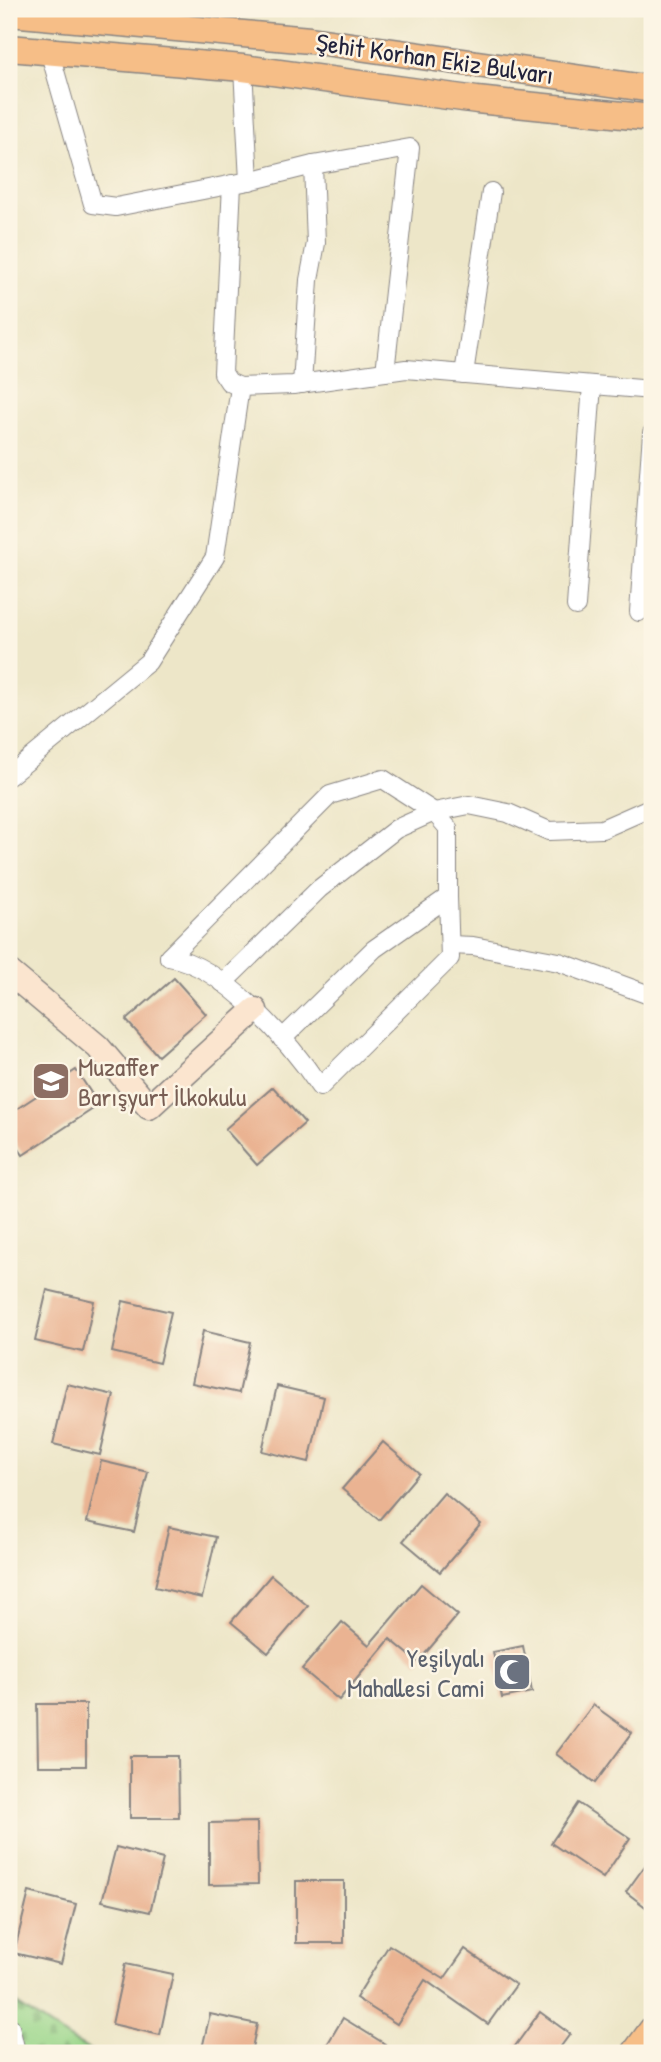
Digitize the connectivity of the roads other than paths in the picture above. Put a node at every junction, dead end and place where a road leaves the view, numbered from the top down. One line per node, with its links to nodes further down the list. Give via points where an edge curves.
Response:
1 (9, 13): 5 (main road, Şehit Korhan Ekiz Bulvarı, via 310,40)
2 (9, 48): 3 (main road, Şehit Korhan Ekiz Bulvarı)
3 (49, 50): 4 (main road, Şehit Korhan Ekiz Bulvarı); 8 (street, via 93,204 116,207)
4 (243, 68): 6 (main road, Şehit Korhan Ekiz Bulvarı); 8 (street)
5 (652, 87)
6 (652, 118)
7 (313, 165): 8 (street); 10 (street, via 410,148); 12 (street, via 316,243)
8 (240, 182): 14 (street, via 223,373)
9 (491, 192): 11 (street)
10 (385, 372): 11 (street, via 406,369); 12 (street)
11 (464, 374): 13 (street)
12 (302, 384): 14 (street)
13 (593, 385): 15 (street); 17 (street)
14 (240, 387): 19 (street, via 215,557 148,663)
15 (652, 390)
16 (652, 433): 18 (street)
17 (576, 606)
18 (639, 612)
19 (9, 776)
20 (652, 807): 21 (street, via 602,828 550,831 508,813 469,805)
21 (434, 812): 22 (street, via 448,828); 25 (street, via 396,829 319,889); 25 (street, via 383,779 330,795 169,957)
22 (448, 897): 23 (street); 28 (street, via 374,949)
23 (450, 946): 26 (street, via 559,962); 28 (street, via 450,958 320,1087)
24 (9, 972): 27 (street, via 98,1047 149,1107)
25 (223, 983): 27 (street)
26 (652, 996)
27 (255, 1010): 28 (street)
28 (282, 1039)
29 (14, 2024): 33 (lane)
30 (652, 2030): 34 (main road)
31 (652, 2036): 32 (main road)
32 (652, 2050)
33 (21, 2053)
34 (635, 2053)

